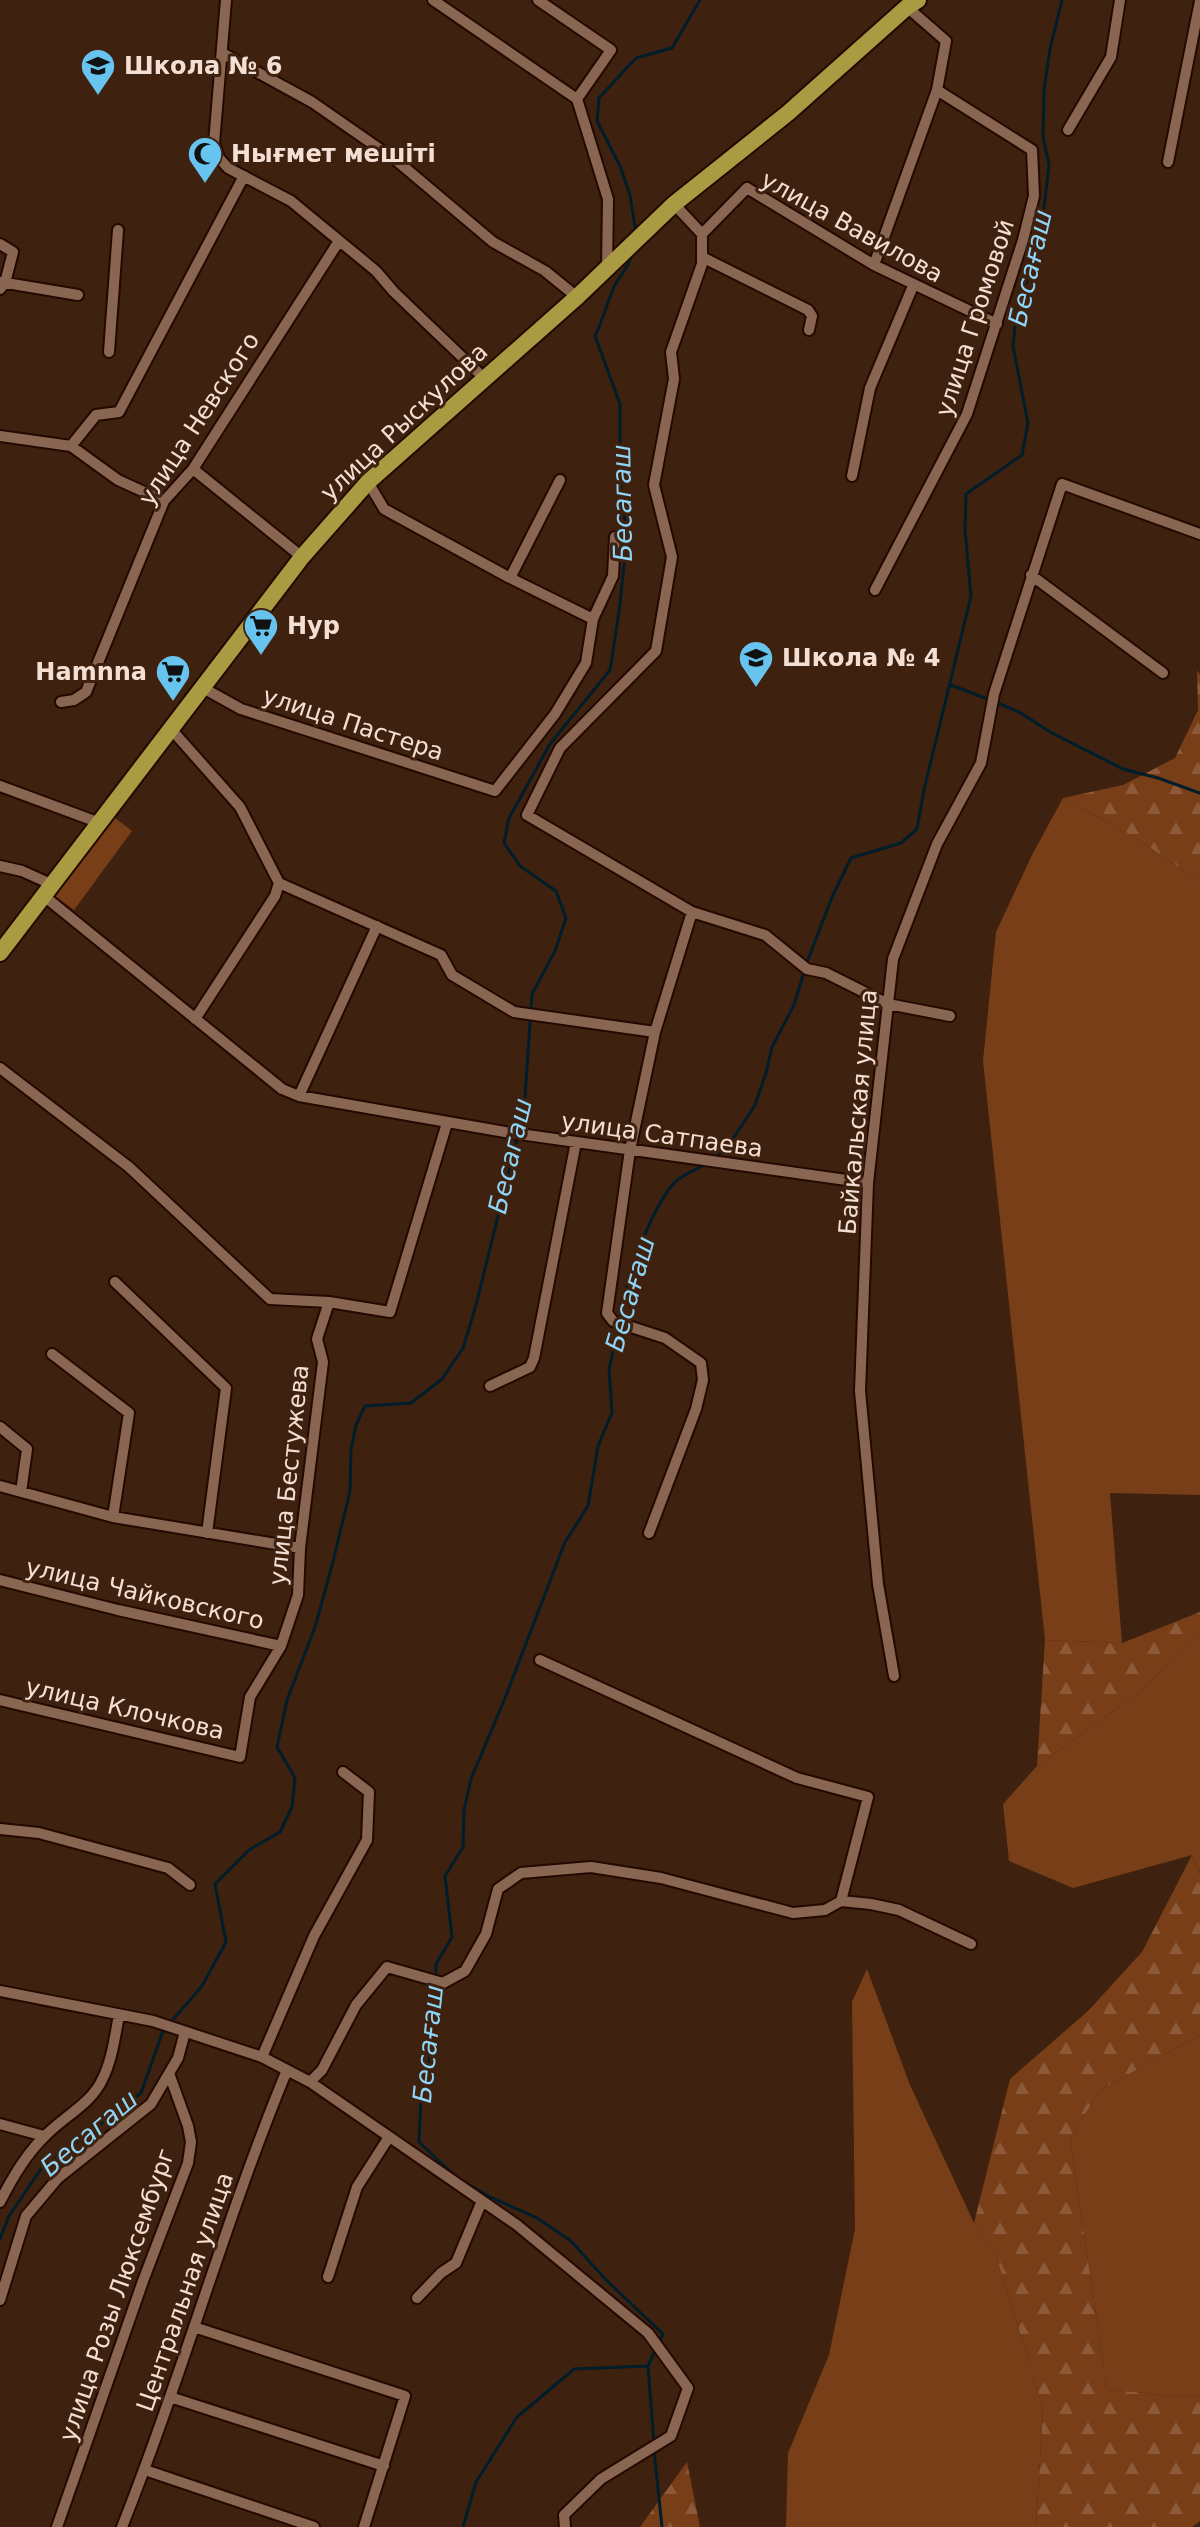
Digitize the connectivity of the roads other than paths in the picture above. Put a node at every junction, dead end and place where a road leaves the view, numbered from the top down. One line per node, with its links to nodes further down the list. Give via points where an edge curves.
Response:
1 (226, 0): 7 (street)
2 (433, 0): 9 (street)
3 (538, 0): 9 (street, via 611,50)
4 (1120, 0): 10 (street, via 1111,57)
5 (1200, 1): 11 (street)
6 (913, 3): 8 (street, via 946,41); 13 (main road, улица Рыскулова)
7 (222, 53): 12 (street, via 214,143 228,168); 24 (street, via 312,102 397,161 493,242 545,271)
8 (937, 90): 19 (street); 25 (street, улица Громовой, via 1032,150 1034,196)
9 (577, 99): 20 (street, via 608,199)
10 (1068, 130)
11 (1168, 162)
12 (244, 176): 16 (street, via 291,201); 30 (street, via 119,412 96,415)
13 (674, 204): 15 (street); 20 (main road, улица Рыскулова)
14 (118, 230): 27 (street)
15 (702, 234): 18 (street); 19 (street, улица Вавилова, via 747,188)
16 (339, 241): 28 (street); 31 (street, улица Невского)
17 (0, 244): 21 (street, via 13,252)
18 (702, 257): 26 (street, via 808,310); 52 (street, via 671,352 674,379 654,485 672,557 656,651 560,748 527,815)
19 (874, 265): 22 (street, улица Вавилова)
20 (607, 268): 24 (main road, улица Рыскулова)
21 (2, 285): 23 (street)
22 (913, 286): 25 (street, улица Вавилова); 32 (street, via 870,388)
23 (78, 295)
24 (577, 297): 28 (main road, улица Рыскулова)
25 (997, 324): 41 (street, улица Громовой, via 967,414)
26 (809, 330)
27 (109, 352)
28 (484, 378): 34 (main road, улица Рыскулова)
29 (0, 436): 30 (street)
30 (71, 446): 35 (street, via 118,480)
31 (193, 469): 35 (street, улица Невского); 38 (street)
32 (852, 476)
33 (560, 480): 40 (street)
34 (368, 482): 38 (main road, улица Рыскулова); 40 (street, via 384,509)
35 (164, 501): 45 (street, улица Невского, via 86,692)
36 (1200, 534): 39 (street, Байкальская улица, via 1062,484)
37 (615, 537): 42 (street, via 613,576)
38 (302, 557): 44 (main road, улица Рыскулова)
39 (1031, 575): 43 (street); 55 (street, Байкальская улица, via 994,694 981,763 931,859 893,959)
40 (510, 578): 42 (street)
41 (875, 590)
42 (593, 619): 44 (street, улица Пастера, via 586,663 555,714 495,791 241,709)
43 (1163, 673)
44 (203, 688): 46 (main road, улица Рыскулова)
45 (61, 702)
46 (171, 729): 48 (main road, улица Рыскулова); 50 (street, via 240,807)
47 (0, 786): 48 (street)
48 (100, 823): 51 (main road, улица Рыскулова)
49 (0, 866): 51 (street, улица Сатпаева, via 22,871)
50 (279, 883): 53 (street); 57 (street)
51 (48, 890): 54 (main road, улица Рыскулова); 57 (street, улица Сатпаева)
52 (692, 912): 55 (street, via 765,935 807,969); 58 (street)
53 (377, 926): 58 (street, via 441,955 452,975 514,1012); 60 (street)
54 (0, 953)
55 (888, 1004): 56 (street); 64 (street, Байкальская улица)
56 (950, 1016)
57 (195, 1019): 60 (street, улица Сатпаева, via 282,1089)
58 (655, 1032): 63 (street)
59 (0, 1068): 66 (street, via 129,1167 270,1299)
60 (299, 1096): 61 (street, улица Сатпаева)
61 (447, 1123): 62 (street, улица Сатпаева); 66 (street, via 390,1312)
62 (576, 1142): 63 (street, улица Сатпаева); 68 (street, via 534,1358 530,1367)
63 (630, 1150): 64 (street, улица Сатпаева); 74 (street, via 607,1313 613,1321 665,1338 701,1363 703,1380)
64 (868, 1183): 79 (street, Байкальская улица, via 860,1391 878,1584)
65 (115, 1282): 73 (street, via 226,1388)
66 (329, 1302): 75 (street, улица Бестужева, via 317,1339 323,1362)
67 (52, 1354): 72 (street, via 129,1413)
68 (490, 1386)
69 (0, 1427): 71 (street, via 27,1449)
70 (0, 1486): 71 (street)
71 (21, 1492): 72 (street)
72 (113, 1517): 73 (street)
73 (207, 1533): 75 (street)
74 (649, 1533)
75 (300, 1548): 77 (street, улица Бестужева, via 298,1595)
76 (0, 1580): 77 (street, улица Чайковского)
77 (281, 1646): 81 (street, улица Бестужева, via 250,1697)
78 (540, 1660): 85 (street, via 797,1778 868,1797)
79 (894, 1676)
80 (0, 1700): 81 (street, улица Клочкова)
81 (240, 1757)
82 (343, 1772): 90 (street, via 369,1792 367,1840 314,1936)
83 (0, 1829): 84 (street, via 39,1833 168,1868)
84 (190, 1885)
85 (841, 1901): 86 (street, via 899,1910); 93 (street, via 825,1910 793,1913 605,1869 521,1873 498,1889 486,1934 465,1971 443,1983 387,1967 356,2005 322,2070)
86 (971, 1944)
87 (0, 1991): 88 (street)
88 (119, 2015): 89 (street); 95 (street, via 102,2081)
89 (180, 2030): 90 (street); 92 (street)
90 (262, 2057): 91 (street)
91 (287, 2070): 93 (street); 102 (street, Центральная улица)
92 (170, 2076): 101 (street, via 151,2104 58,2178 26,2216); 106 (street, улица Розы Люксембург, via 188,2126 188,2163)
93 (310, 2082): 96 (street)
94 (0, 2124): 95 (street)
95 (44, 2136): 98 (street)
96 (389, 2137): 97 (street); 99 (street, via 357,2187)
97 (482, 2201): 100 (street, via 456,2263); 110 (street, via 648,2333 688,2388 671,2436 601,2479 564,2515)
98 (0, 2202)
99 (328, 2277)
100 (417, 2298)
101 (0, 2300)
102 (194, 2327): 103 (street, Центральная улица); 104 (street, via 405,2396)
103 (170, 2397): 104 (street); 105 (street, Центральная улица)
104 (384, 2466): 109 (street)
105 (145, 2470): 107 (street, Центральная улица); 108 (street)
106 (57, 2527)
107 (122, 2527)
108 (314, 2527)
109 (364, 2527)
110 (565, 2527)

